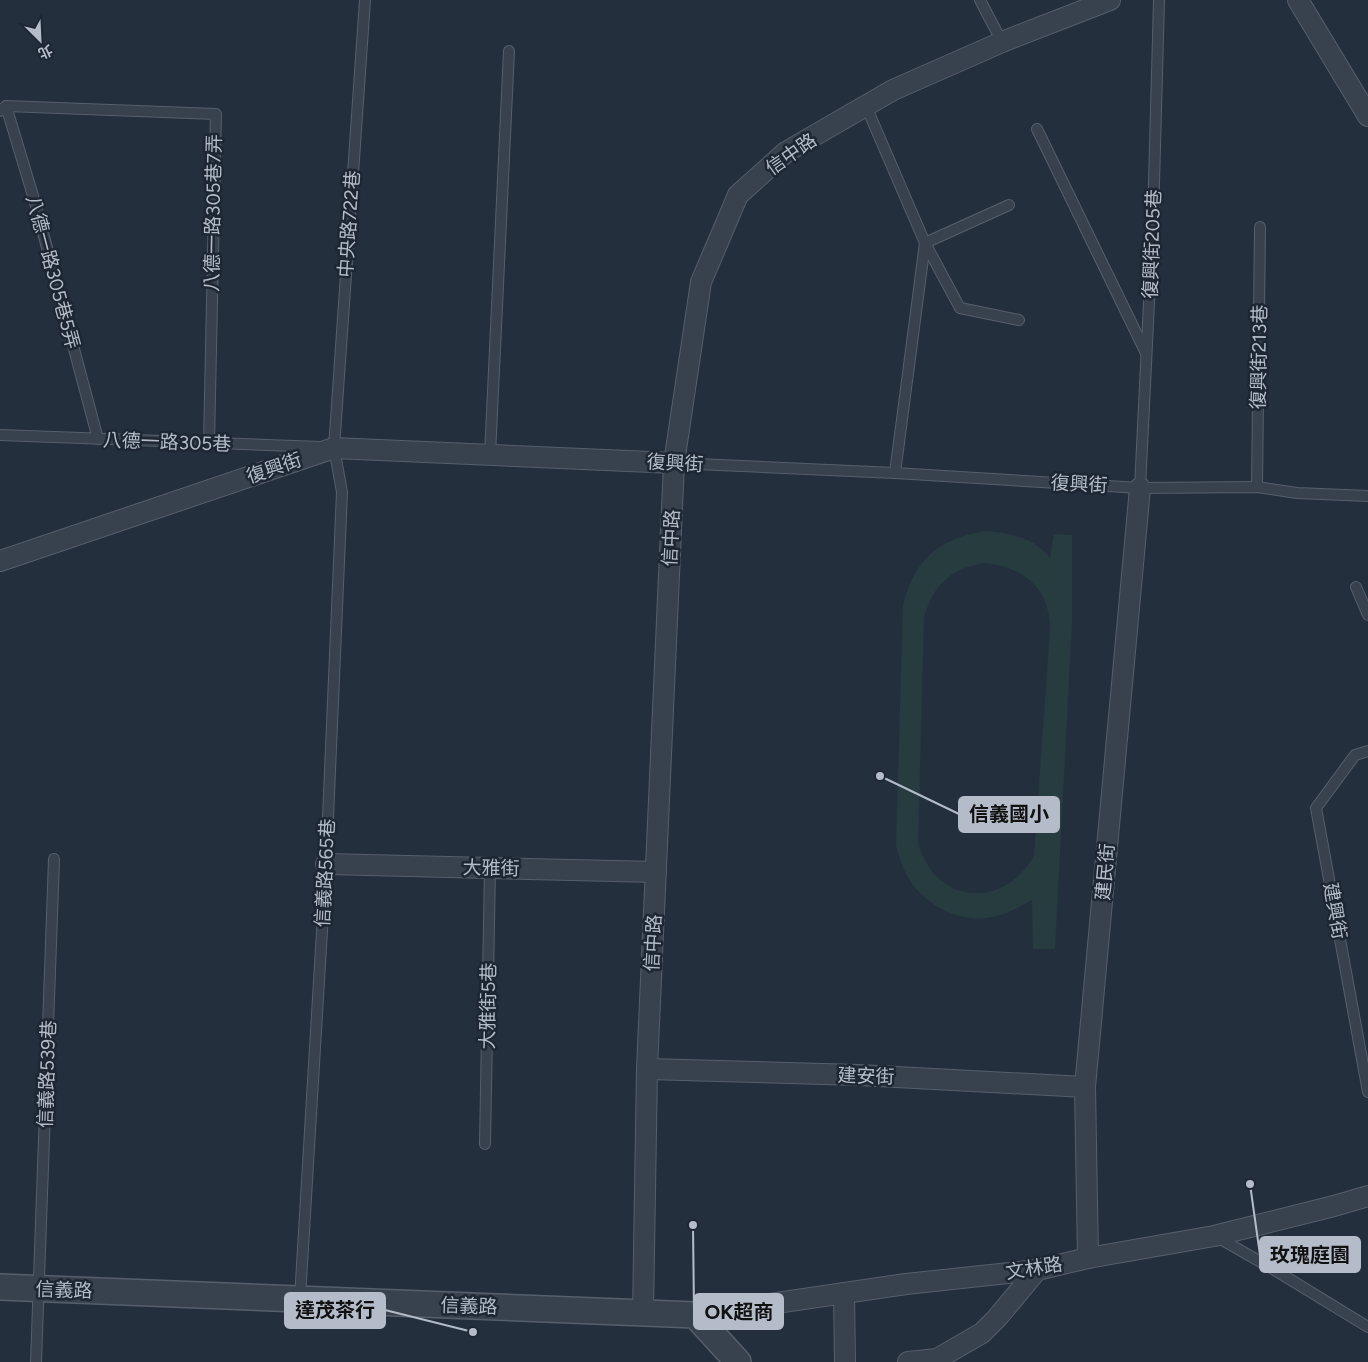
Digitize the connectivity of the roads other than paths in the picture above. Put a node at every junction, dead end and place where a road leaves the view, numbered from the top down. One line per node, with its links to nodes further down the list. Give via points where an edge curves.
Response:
1 (365, 0): 20 (lane, 中央路722巷)
2 (980, 0): 6 (lane)
3 (1110, 0): 6 (street, 信中路)
4 (1159, 0): 16 (lane, 復興街205巷)
5 (1298, 0): 10 (street)
6 (1002, 42): 8 (street, 信中路, via 893,90)
7 (509, 51): 21 (lane)
8 (866, 106): 14 (lane); 22 (street, 信中路, via 786,152 738,195 701,282)
9 (3, 108): 18 (lane, 八德一路305巷5弄, via 34,198); 19 (lane, 八德一路305巷7弄, via 216,114)
10 (1368, 116)
11 (1037, 129): 16 (lane)
12 (1009, 205): 14 (lane)
13 (1260, 227): 24 (lane, 復興街213巷)
14 (925, 243): 15 (lane, via 960,308); 23 (lane)
15 (1019, 320)
16 (1147, 354): 25 (lane, 復興街205巷)
17 (0, 435): 18 (lane, 八德一路305巷)
18 (98, 439): 19 (lane, 八德一路305巷)
19 (209, 443): 20 (lane, 八德一路305巷)
20 (334, 448): 21 (street, 復興街); 27 (street, 復興街); 32 (lane, 信義路565巷, via 342,492)
21 (490, 455): 22 (street, 復興街)
22 (674, 463): 23 (lane, 復興街); 34 (street, 信中路)
23 (895, 473): 25 (lane, 復興街)
24 (1257, 487): 25 (lane, 復興街); 26 (lane, 復興街, via 1297,493)
25 (1140, 488): 36 (street, 建民街)
26 (1368, 496)
27 (0, 561)
28 (1356, 586): 29 (lane)
29 (1368, 615)
30 (1368, 751): 37 (lane, 建興街, via 1355,755 1316,808)
31 (54, 859): 44 (lane, 信義路539巷)
32 (326, 864): 33 (street, 大雅街); 46 (lane, 信義路565巷)
33 (490, 868): 34 (street, 大雅街); 38 (lane, 大雅街5巷)
34 (656, 872): 35 (street, 信中路)
35 (647, 1069): 36 (street, 建安街, via 860,1075); 47 (street, 信中路)
36 (1085, 1087): 41 (street, 建民街)
37 (1368, 1092)
38 (485, 1144)
39 (1368, 1196): 40 (street, 文林路)
40 (1214, 1236): 41 (street, 文林路); 49 (lane)
41 (1088, 1258): 42 (street, 文林路)
42 (1037, 1270): 45 (street, 文林路); 50 (street, via 982,1333)
43 (0, 1287): 44 (street, 信義路)
44 (40, 1289): 46 (street, 信義路); 51 (lane, 信義路539巷)
45 (844, 1293): 48 (street, 文林路); 53 (street)
46 (300, 1299): 47 (street, 信義路)
47 (643, 1313): 48 (street, 信義路)
48 (695, 1315): 52 (street)
49 (1368, 1327)
50 (937, 1361): 54 (street)
51 (36, 1362)
52 (738, 1362)
53 (845, 1362)
54 (908, 1362)

